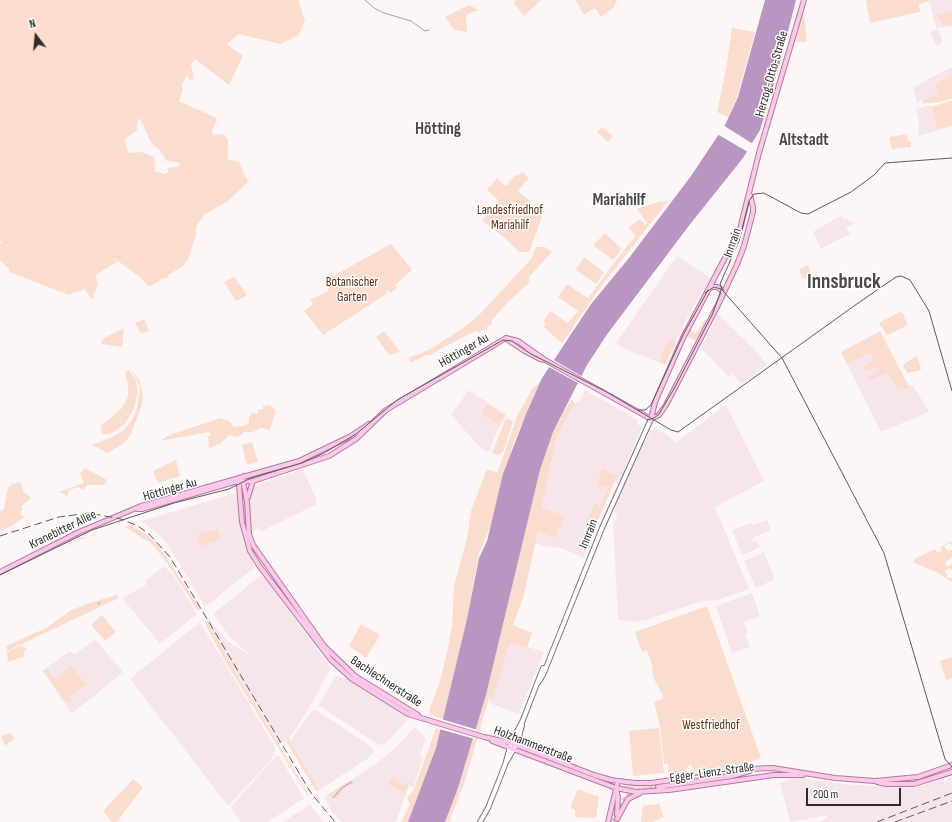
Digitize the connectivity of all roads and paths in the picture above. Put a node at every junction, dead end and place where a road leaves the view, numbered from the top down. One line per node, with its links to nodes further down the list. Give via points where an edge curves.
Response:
1 (804, 0): 2 (main road, Herzog-Otto-Straße)
2 (759, 153): 3 (main road, Innrain)
3 (750, 194): 4 (main road, Innrain, via 739,232); 5 (main road, Innrain, via 753,207 749,229)
4 (706, 292): 5 (main road, via 712,287 717,287); 6 (main road, Innrain, via 681,342)
5 (724, 292): 6 (main road, Innrain, via 666,405 659,415)
6 (650, 419): 7 (main road, Höttinger Au, via 545,360 518,341 506,338 391,407); 16 (main road, Innrain, via 538,678)
7 (373, 422): 8 (main road, Höttinger Au, via 346,439 299,461); 9 (main road, Höttinger Au, via 354,441 329,456)
8 (242, 480): 9 (main road, Höttinger Au); 10 (main road, Höttinger Au); 11 (main road, Bachlechnerstraße); 12 (main road, Bachlechnerstraße); 13 (main road, Höttinger Au, via 235,478)
9 (253, 481): 12 (main road)
10 (227, 484): 11 (main road); 13 (main road, Höttinger Au)
11 (239, 488): 15 (main road, Bachlechnerstraße, via 242,522 250,551 318,646 339,668 364,687 406,713)
12 (247, 502): 15 (main road, Bachlechnerstraße, via 249,534 257,553 324,646 355,676)
13 (137, 509): 14 (main road, Kranebitter Allee, via 85,530)
14 (0, 572)
15 (421, 716): 16 (main road, Holzhammerstraße)
16 (513, 746): 22 (main road, Holzhammerstraße, via 590,774); 26 (main road, Holzhammerstraße); 29 (main road, Innrain)
17 (950, 766): 19 (main road); 21 (main road, Egger-Lienz-Straße, via 928,775)
18 (758, 769): 20 (main road, Egger-Lienz-Straße, via 782,768); 22 (main road, Egger-Lienz-Straße, via 651,783); 25 (main road, Egger-Lienz-Straße, via 732,776)
19 (952, 772): 24 (main road, Egger-Lienz-Straße)
20 (811, 775): 23 (main road, Egger-Lienz-Straße); 27 (main road, Egger-Lienz-Straße, via 774,775)
21 (911, 778): 23 (main road, Egger-Lienz-Straße); 24 (main road)
22 (618, 781): 26 (main road)
23 (875, 781): 24 (main road, Egger-Lienz-Straße)
24 (908, 785)
25 (658, 787)
26 (616, 788): 27 (main road, Egger-Lienz-Straße); 28 (main road); 30 (main road)
27 (642, 792): 28 (main road, via 628,799)
28 (617, 821)
29 (480, 822)
30 (608, 822)

